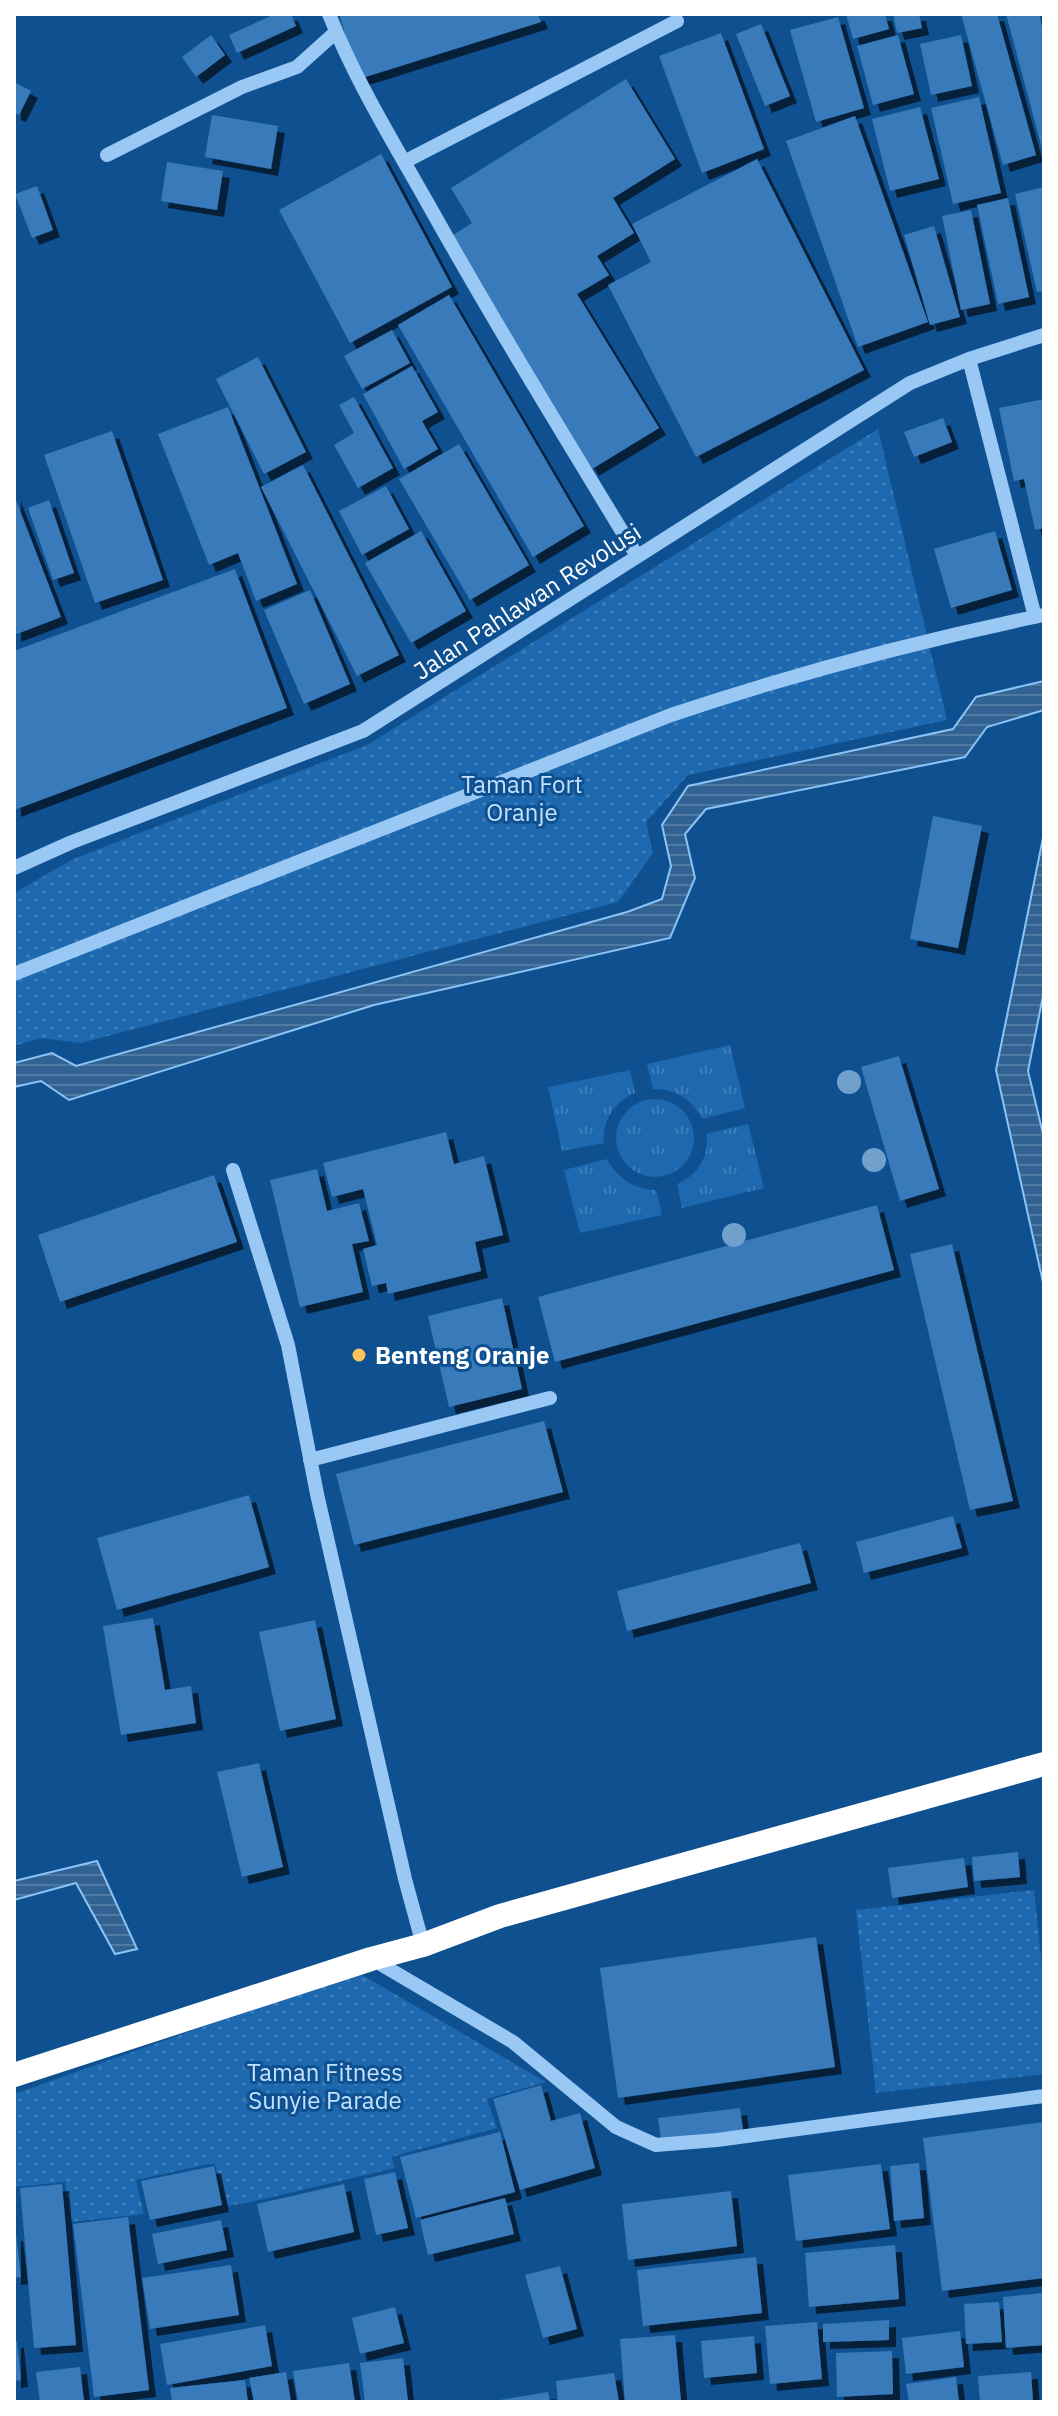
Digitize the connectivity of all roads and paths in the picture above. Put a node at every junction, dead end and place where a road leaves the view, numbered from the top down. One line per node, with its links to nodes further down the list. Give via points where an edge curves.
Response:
1 (329, 14): 3 (street)
2 (677, 21): 5 (street)
3 (336, 32): 4 (street, via 297,67 242,87); 5 (street)
4 (107, 155)
5 (404, 162): 8 (street, via 488,312)
6 (1044, 335): 7 (street, Jalan Pahlawan Revolusi)
7 (969, 359): 8 (street, Jalan Pahlawan Revolusi, via 910,383); 9 (street)
8 (637, 556): 10 (street, Jalan Pahlawan Revolusi, via 363,731)
9 (1039, 616): 11 (street, via 969,630 671,715)
10 (14, 868)
11 (14, 974)
12 (233, 1170): 14 (street, via 288,1345)
13 (550, 1398): 14 (street)
14 (310, 1460): 16 (street)
15 (1044, 1764): 16 (highway, via 500,1916)
16 (423, 1945): 17 (highway)
17 (371, 1959): 18 (highway); 19 (street, via 513,2042 616,2127 656,2145)
18 (14, 2075)
19 (1044, 2096)

